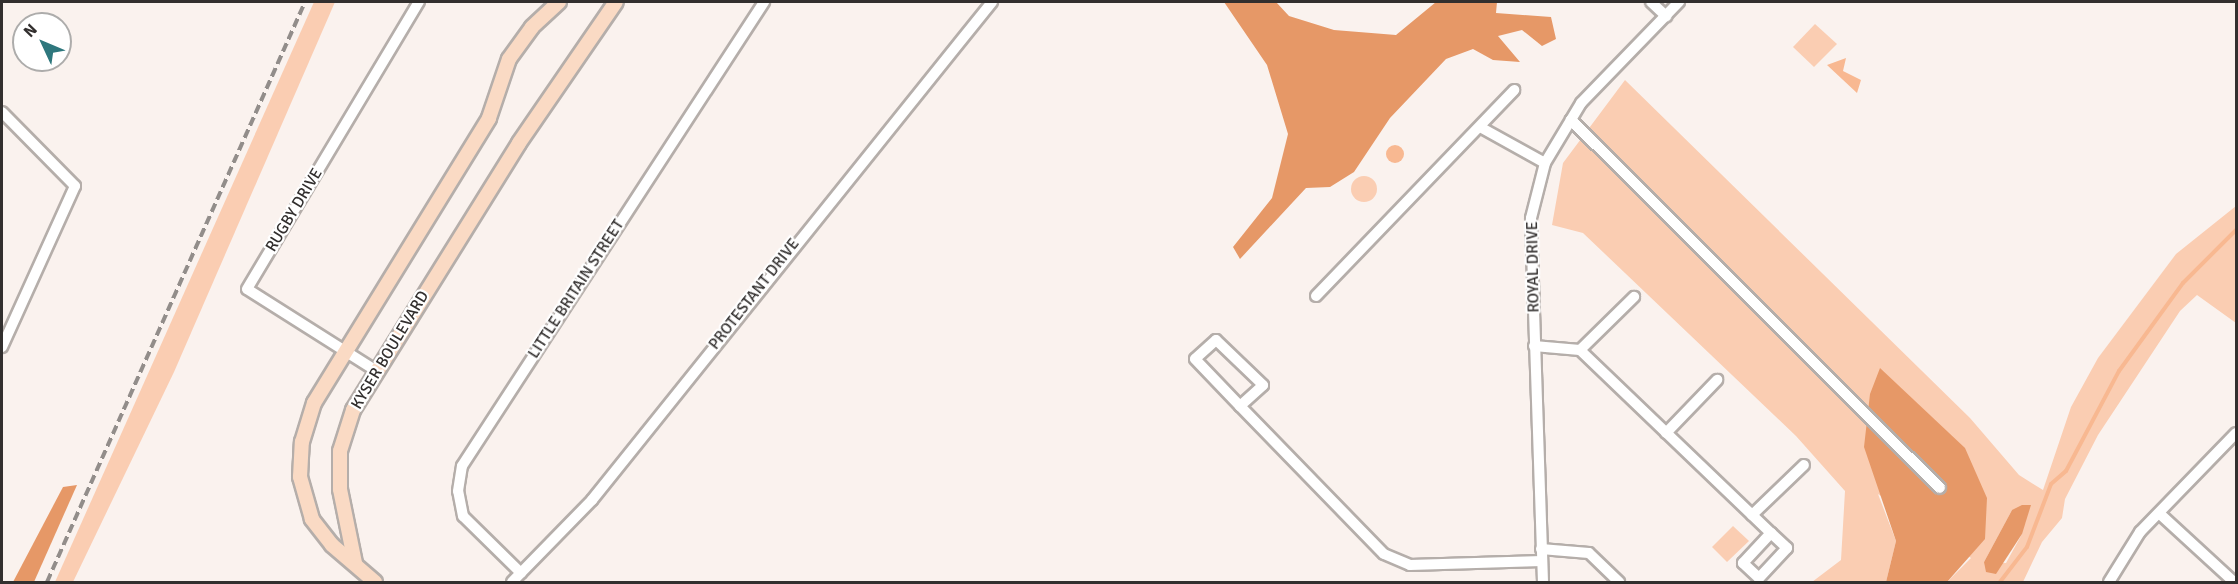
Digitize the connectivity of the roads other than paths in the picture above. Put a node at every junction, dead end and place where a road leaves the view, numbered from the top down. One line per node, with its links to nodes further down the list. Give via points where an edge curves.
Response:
1 (419, 2): 19 (street, RUGBY DRIVE, via 247,289)
2 (559, 2): 19 (street, via 531,27 509,59 489,118)
3 (616, 2): 20 (street, KYSER BOULEVARD)
4 (764, 2): 33 (street, LITTLE BRITAIN STREET, via 462,466 458,491 463,516)
5 (992, 2): 33 (street, PROTESTANT DRIVE, via 592,500)
6 (1651, 2): 8 (street)
7 (1679, 2): 8 (street, ROYAL DRIVE)
8 (1666, 16): 11 (street, ROYAL DRIVE, via 1602,80)
9 (1514, 90): 12 (street)
10 (2, 112): 17 (street, via 75,186)
11 (1571, 120): 13 (street, ROYAL DRIVE); 26 (street)
12 (1480, 127): 13 (street); 14 (street)
13 (1545, 164): 16 (street, ROYAL DRIVE, via 1531,218)
14 (1316, 296)
15 (1634, 297): 18 (street)
16 (1534, 346): 18 (street); 30 (street, ROYAL DRIVE)
17 (2, 347)
18 (1580, 350): 23 (street)
19 (346, 351): 20 (street, RUGBY DRIVE); 32 (street, via 314,403 302,442 300,477 312,519 332,545)
20 (375, 370): 32 (street, KYSER BOULEVARD, via 353,410 340,450 340,489)
21 (1717, 380): 23 (street)
22 (1240, 406): 22 (street, via 1195,359 1216,340 1263,386); 31 (street, via 1384,554 1410,565)
23 (1666, 433): 28 (street)
24 (2236, 434): 27 (street)
25 (1803, 465): 28 (street)
26 (1940, 488)
27 (2160, 514): 38 (street, via 2140,532); 39 (street)
28 (1752, 515): 29 (street)
29 (1771, 533)
30 (1541, 549): 31 (street, ROYAL DRIVE); 37 (street, via 1589,553)
31 (1542, 561): 36 (street, ROYAL DRIVE)
32 (355, 563): 34 (street)
33 (521, 573): 35 (street, PROTESTANT DRIVE)
34 (375, 582)
35 (512, 582)
36 (1543, 582)
37 (1619, 582)
38 (2109, 582)
39 (2234, 582)

